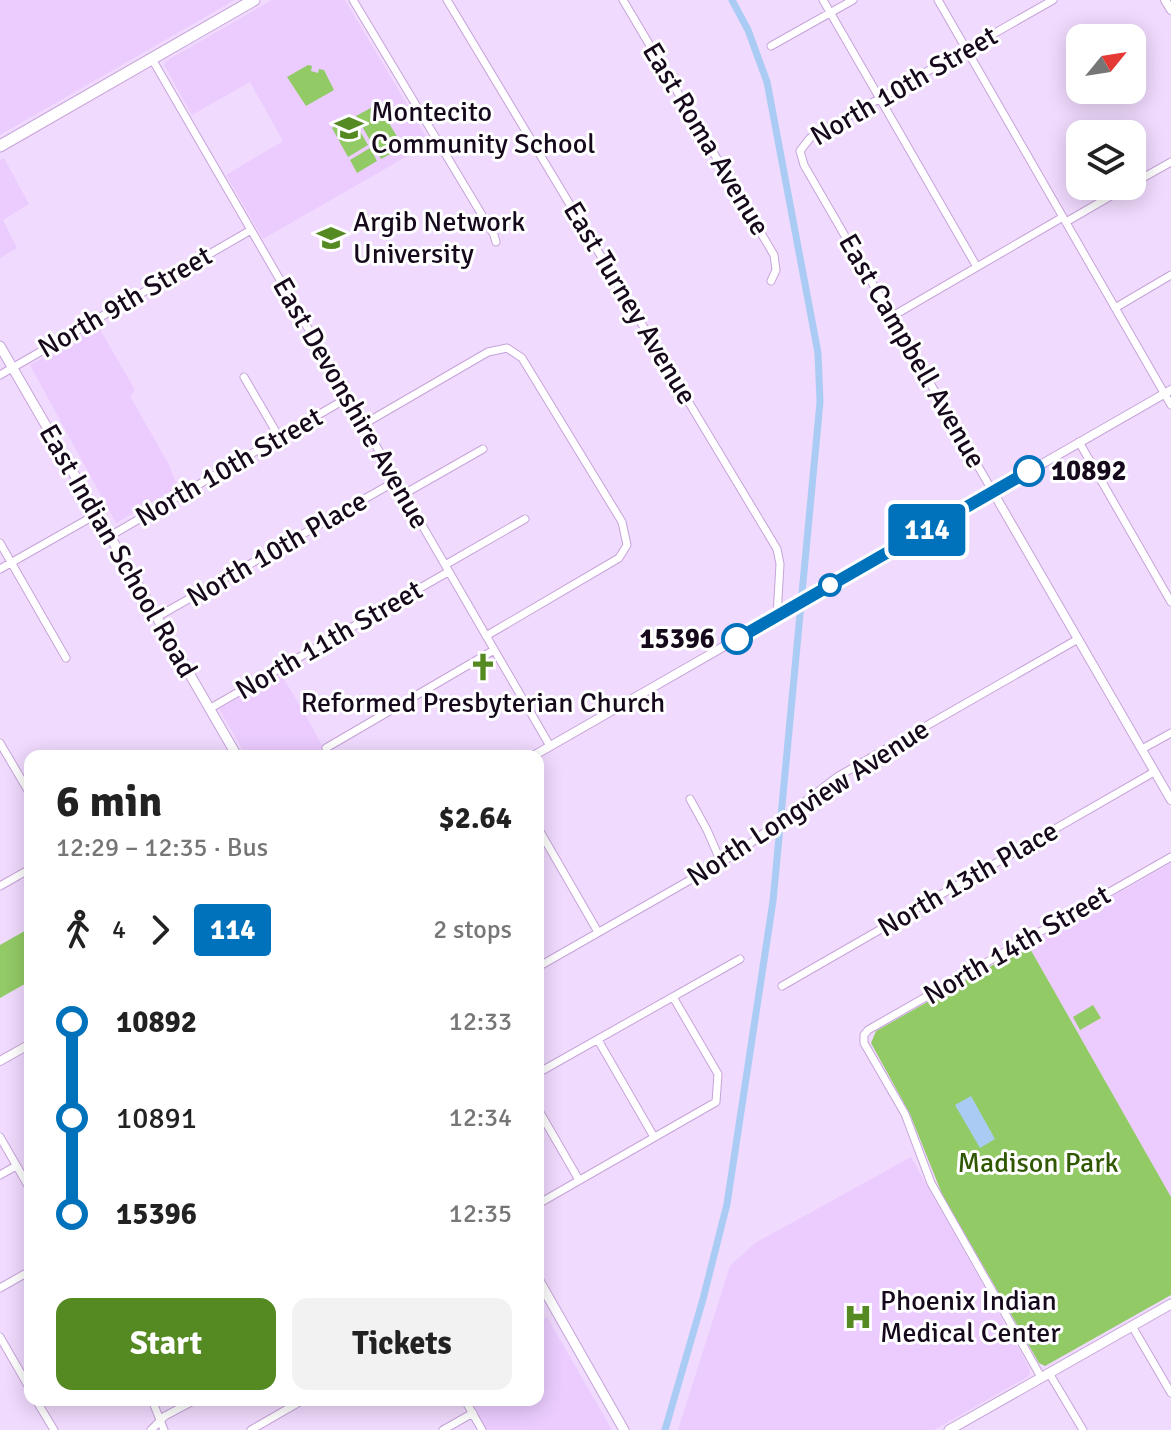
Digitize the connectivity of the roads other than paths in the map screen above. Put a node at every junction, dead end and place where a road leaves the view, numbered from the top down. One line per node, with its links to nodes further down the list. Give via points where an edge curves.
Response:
1 (254, 0): 14 (main road)
2 (353, 0): 23 (street)
3 (447, 0): 51 (street, East Turney Avenue, via 777,549)
4 (623, 0): 26 (street, East Roma Avenue, via 774,255)
5 (823, 0): 11 (street)
6 (853, 0): 11 (street)
7 (938, 0): 13 (street)
8 (1053, 0): 13 (street, North 10th Street)
9 (1165, 0): 10 (street)
10 (1171, 10)
11 (831, 13): 12 (street); 15 (street)
12 (771, 46)
13 (966, 49): 15 (street, North 10th Street); 21 (street)
14 (152, 59): 16 (main road); 22 (street, East Devonshire Avenue)
15 (880, 99): 17 (street, North 10th Street, via 807,140); 24 (street)
16 (0, 146)
17 (800, 151): 28 (street, East Campbell Avenue)
18 (1171, 162): 19 (street)
19 (1146, 176)
20 (1102, 200): 21 (street)
21 (1065, 220): 24 (street); 27 (street)
22 (251, 230): 30 (street, North 9th Street); 34 (street, East Devonshire Avenue)
23 (496, 242)
24 (977, 267): 28 (street)
25 (1171, 275): 27 (street)
26 (771, 281)
27 (1115, 308): 33 (street)
28 (891, 317): 41 (street, East Campbell Avenue)
29 (0, 346): 30 (main road, East Indian School Road)
30 (12, 368): 31 (street, North 9th Street); 43 (main road, East Indian School Road)
31 (0, 375)
32 (244, 377): 37 (street)
33 (1168, 392): 35 (street); 38 (street)
34 (349, 397): 36 (street, East Devonshire Avenue); 37 (street, North 10th Street)
35 (1171, 405)
36 (364, 424): 40 (street, East Devonshire Avenue); 53 (street, North 10th Street, via 488,352 507,348 522,358 614,509 627,545 613,563)
37 (279, 437): 45 (street, North 10th Street)
38 (1079, 442): 41 (street); 50 (street)
39 (483, 449): 42 (street, North 10th Place)
40 (396, 481): 42 (street, East Devonshire Avenue); 52 (street, North 10th Place)
41 (993, 492): 51 (street); 54 (street, East Campbell Avenue)
42 (404, 494): 48 (street, East Devonshire Avenue)
43 (97, 514): 45 (main road, East Indian School Road); 47 (street, North 10th Street)
44 (525, 519): 48 (street, North 11th Street)
45 (110, 536): 52 (main road, East Indian School Road)
46 (0, 543): 47 (street)
47 (11, 562): 49 (street, North 10th Street); 56 (street)
48 (447, 568): 53 (street, East Devonshire Avenue); 57 (street, North 11th Street)
49 (0, 569)
50 (1171, 602)
51 (777, 616): 60 (street)
52 (157, 617): 57 (main road, East Indian School Road)
53 (486, 636): 55 (street, East Devonshire Avenue)
54 (1078, 639): 62 (street, East Campbell Avenue); 71 (street, North Longview Avenue, via 837,777)
55 (494, 650): 60 (street, East Devonshire Avenue); 61 (street)
56 (66, 658)
57 (209, 709): 63 (main road, East Indian School Road)
58 (1171, 733): 62 (street)
59 (0, 743): 66 (street)
60 (550, 746): 64 (street)
61 (326, 748)
62 (1142, 749): 65 (street, East Campbell Avenue)
63 (230, 750)
64 (543, 750)
65 (1154, 772): 68 (street, East Campbell Avenue); 77 (street, North 13th Place)
66 (24, 784)
67 (690, 799): 71 (street)
68 (1171, 800)
69 (544, 838): 74 (street)
70 (1171, 857): 97 (street, North 14th Street, via 864,1035 905,1114 931,1183)
71 (721, 862): 74 (street, North Longview Avenue)
72 (24, 872): 73 (street)
73 (0, 886)
74 (598, 932): 76 (street, North Longview Avenue)
75 (740, 959): 78 (street)
76 (544, 964)
77 (782, 986)
78 (673, 997): 79 (street); 85 (street, via 718,1074 716,1102)
79 (598, 1040): 82 (street); 85 (street)
80 (24, 1047): 81 (street)
81 (0, 1061)
82 (544, 1070)
83 (544, 1119): 89 (street)
84 (0, 1137): 86 (street)
85 (654, 1137): 89 (street)
86 (16, 1166): 87 (street); 88 (street)
87 (0, 1175)
88 (24, 1179)
89 (579, 1180): 90 (street)
90 (544, 1200)
91 (24, 1274): 92 (street)
92 (0, 1288)
93 (544, 1290): 112 (main road)
94 (1171, 1304): 95 (main road)
95 (1132, 1326): 97 (main road); 99 (street)
96 (0, 1337): 98 (street)
97 (1045, 1375): 113 (main road); 114 (street)
98 (24, 1379)
99 (1171, 1393)
100 (40, 1406): 107 (street)
101 (154, 1406): 106 (street)
102 (184, 1406): 106 (street, via 165,1416)
103 (293, 1406): 109 (street)
104 (469, 1406): 105 (street)
105 (473, 1413): 110 (street); 111 (street)
106 (162, 1426): 108 (street)
107 (54, 1430)
108 (151, 1430)
109 (251, 1430)
110 (443, 1430)
111 (482, 1430)
112 (624, 1430)
113 (949, 1430)
114 (1083, 1430)

